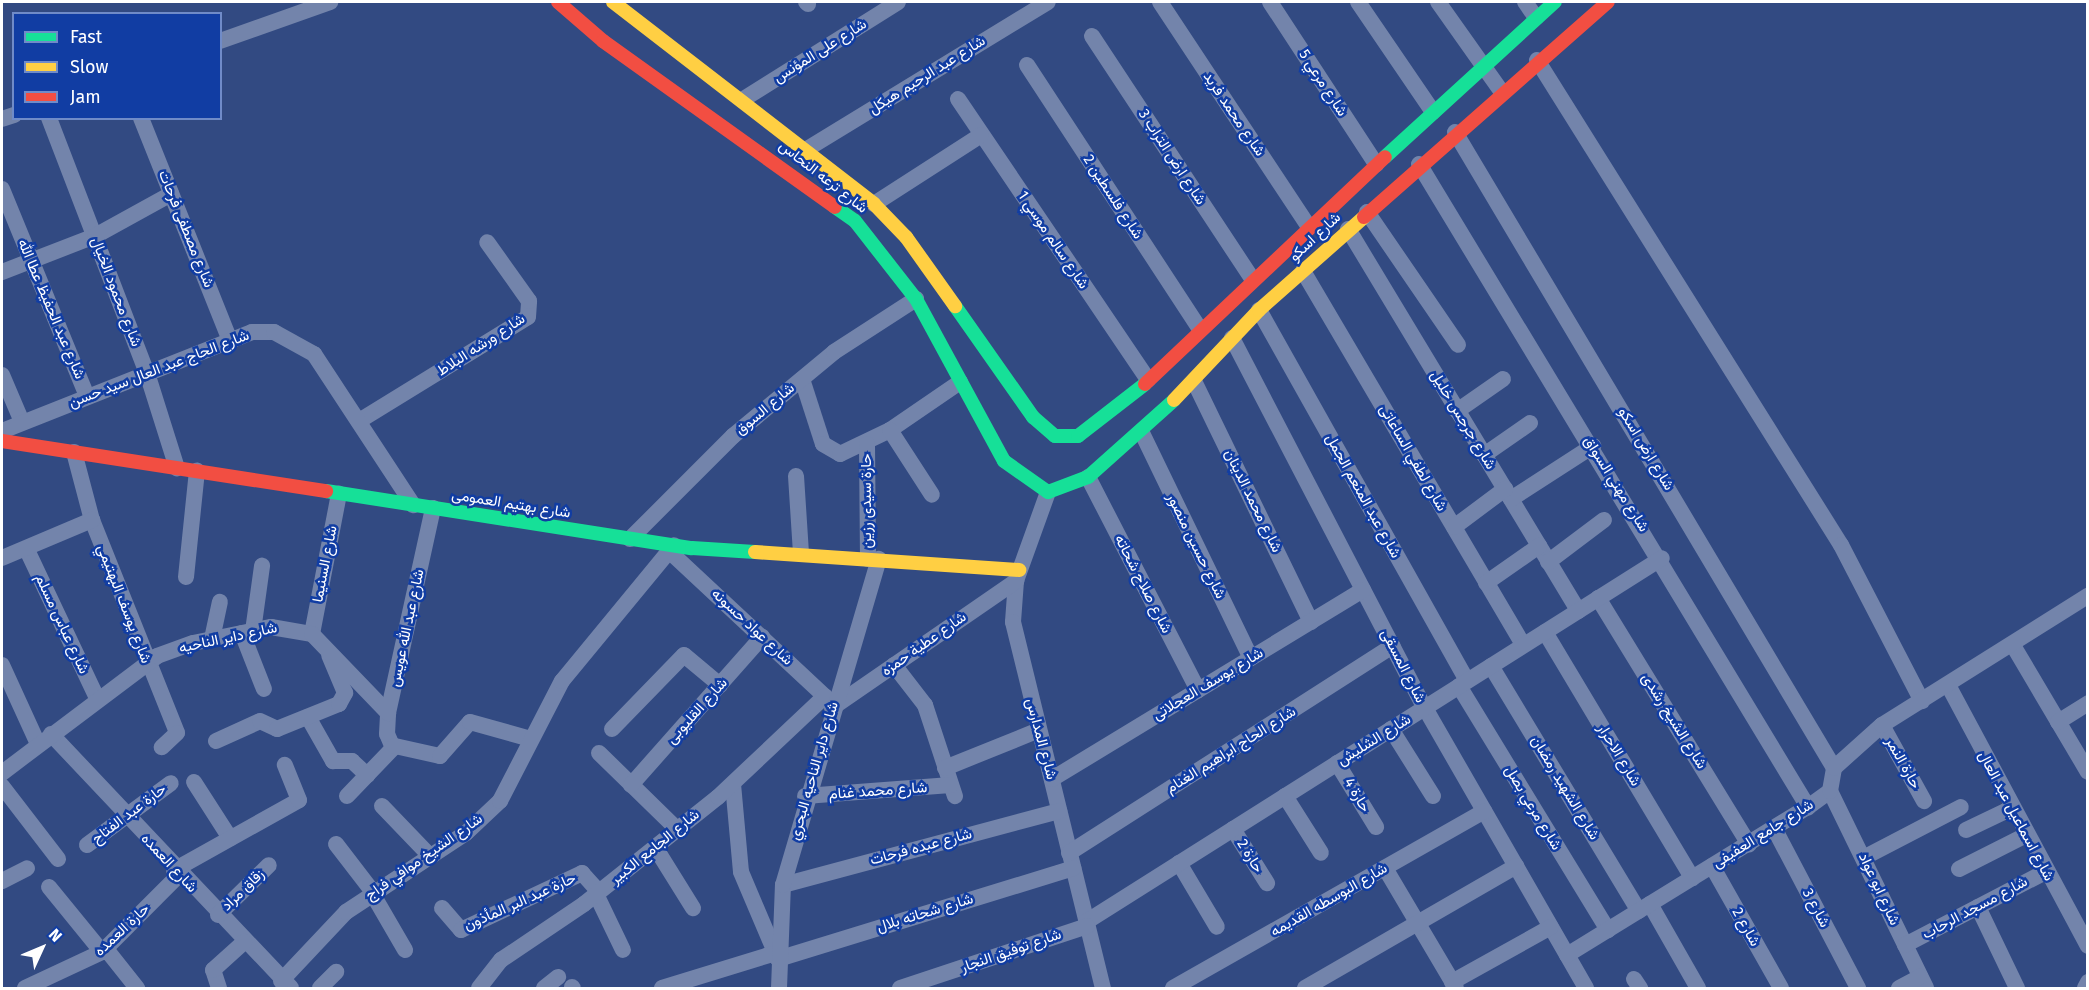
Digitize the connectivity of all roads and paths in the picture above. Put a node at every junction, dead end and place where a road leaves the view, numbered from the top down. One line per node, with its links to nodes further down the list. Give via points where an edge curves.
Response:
1 (330, 2): 15 (street)
2 (616, 2): 21 (main road, شارع ترعه النحاس)
3 (895, 2): 21 (street, شارع على المؤنس)
4 (1048, 2): 27 (street, شارع عبد الرحيم هيكل)
5 (1160, 2): 34 (street, شارع محمد فريد)
6 (1270, 2): 28 (street, شارع مرعي 5)
7 (1358, 2): 22 (street)
8 (1437, 2): 18 (street)
9 (1525, 2): 13 (street)
10 (1556, 2): 13 (main road, شارع اسكو)
11 (1608, 2): 16 (main road, شارع اسكو)
12 (563, 3): 42 (main road, شارع ترعه النحاس, via 855,221)
13 (1536, 18): 18 (main road, شارع اسكو)
14 (1092, 36): 41 (street, شارع ارض التراب 3)
15 (222, 40)
16 (1537, 60): 19 (main road, شارع اسكو); 121 (street, via 1841,545)
17 (1027, 65): 44 (street, شارع فلسطين 2)
18 (1484, 66): 19 (street); 22 (main road, شارع اسكو)
19 (1501, 92): 25 (main road, شارع اسكو)
20 (958, 99): 26 (street, شارع سالم موسي 1)
21 (742, 100): 27 (main road, شارع ترعه النحاس)
22 (1433, 112): 28 (main road, شارع اسكو)
23 (50, 120): 36 (street, شارع محمود الخيال)
24 (142, 120): 31 (street, شارع مصطفى فرحات)
25 (1455, 132): 29 (main road, شارع اسكو); 141 (street, شارع ارض اسكو)
26 (981, 135): 32 (street); 52 (street, شارع سالم موسي 1)
27 (807, 149): 32 (main road, شارع ترعه النحاس)
28 (1376, 164): 34 (main road, شارع اسكو)
29 (1419, 164): 33 (main road, شارع اسكو); 66 (street, شارع مهني السواق)
30 (2, 189): 38 (street, شارع عبد الحفيظ عطا الله)
31 (171, 194): 36 (street); 46 (street, شارع مصطفى فرحات)
32 (874, 204): 63 (main road, شارع ترعه النحاس, via 906,237 1033,417 1055,436)
33 (1367, 212): 35 (main road, شارع اسكو); 47 (street)
34 (1309, 226): 41 (main road, شارع اسكو)
35 (1348, 229): 39 (main road, شارع اسكو); 56 (street, شارع جرجس خليل)
36 (95, 236): 38 (street); 48 (street, شارع محمود الخيال)
37 (487, 242): 57 (street, شارع ورشه البلاط, via 529,301 528,317)
38 (31, 260): 40 (street); 55 (street, شارع عبد الحفيظ عطا الله)
39 (1303, 271): 43 (main road, شارع اسكو); 81 (street, شارع لطفي الساعاتى)
40 (2, 272)
41 (1252, 279): 44 (main road, شارع اسكو)
42 (916, 299): 50 (street, شارع السوق); 54 (main road, شارع ترعه النحاس)
43 (1259, 310): 45 (main road, شارع اسكو); 115 (street, شارع عبد المنعم الجمل)
44 (1200, 328): 52 (main road, شارع اسكو)
45 (1232, 338): 53 (main road, شارع اسكو); 95 (street, شارع المسقى)
46 (230, 340): 48 (street, شارع الحاج عبد العال سيد حسن); 57 (street, شارع الحاج عبد العال سيد حسن, via 252,332 296,340 314,354)
47 (1458, 345)
48 (147, 373): 55 (street, شارع الحاج عبد العال سيد حسن); 69 (street, شارع محمود الخيال)
49 (2, 375): 58 (street)
50 (802, 379): 65 (street, via 827,450 840,454); 82 (street, شارع السوق, via 686,480)
51 (1503, 379): 56 (street)
52 (1148, 380): 63 (main road, شارع اسكو, via 1120,408)
53 (1194, 381): 62 (main road, شارع اسكو); 100 (street, شارع محمد الدينان)
54 (960, 382): 61 (street); 73 (main road, شارع ترعه النحاس, via 1004,461)
55 (87, 396): 58 (street, شارع الحاج عبد العال سيد حسن)
56 (1457, 411): 68 (street, شارع جرجس خليل)
57 (359, 421): 77 (street, شارع الحاج عبد العال سيد حسن)
58 (22, 422): 60 (street, شارع الحاج عبد العال سيد حسن)
59 (1530, 423): 68 (street)
60 (2, 430)
61 (890, 430): 65 (street); 76 (street)
62 (1142, 433): 72 (main road, شارع اسكو); 110 (street, شارع حسين منصور)
63 (1078, 436)
64 (2, 441): 67 (main road, شارع بهتيم العمومى)
65 (867, 444): 89 (street, حارة سيدى رزين)
66 (1593, 446): 75 (street); 88 (street, شارع مهني السواق)
67 (74, 452): 69 (main road, شارع بهتيم العمومى); 79 (street, شارع يوسف البهتيمي)
68 (1484, 455): 75 (street, شارع جرجس خليل)
69 (177, 468): 70 (main road, شارع بهتيم العمومى)
70 (197, 471): 74 (main road, شارع بهتيم العمومى); 93 (street)
71 (796, 476): 86 (street)
72 (1089, 477): 73 (main road, شارع اسكو); 119 (street, شارع صلاح شحاته)
73 (1048, 492): 92 (street, شارع المدارس)
74 (339, 494): 77 (main road, شارع بهتيم العمومى); 103 (street, شارع السنيما)
75 (1508, 494): 81 (street); 83 (street, شارع جرجس خليل)
76 (932, 495)
77 (413, 505): 78 (main road, شارع بهتيم العمومى)
78 (433, 508): 82 (main road, شارع بهتيم العمومى); 125 (street, شارع عبد الله عويس)
79 (92, 520): 85 (street); 111 (street, شارع يوسف البهتيمي)
80 (1604, 520): 90 (street)
81 (1454, 527): 94 (street, شارع لطفي الساعاتى)
82 (630, 539): 84 (main road, شارع بهتيم العمومى)
83 (1539, 546): 90 (street, شارع جرجس خليل); 94 (street)
84 (671, 548): 86 (main road, شارع بهتيم العمومى); 104 (street, شارع عواد حسونه); 133 (street, شارع الشيخ موافي فراج, via 562,681)
85 (27, 550): 87 (street); 120 (street, شارع عباس مسلم)
86 (801, 554): 89 (main road, شارع بهتيم العمومى)
87 (2, 558)
88 (1662, 558): 97 (street, شارع الشليش); 158 (street, شارع مهني السواق)
89 (873, 559): 92 (main road, شارع بهتيم العمومى); 122 (street, شارع داير الناحيه البحري)
90 (1548, 561): 99 (street, شارع جرجس خليل)
91 (262, 566): 101 (street)
92 (1018, 575): 113 (street, شارع عطية حمزه); 131 (street, شارع المدارس, via 1012,622)
93 (186, 577)
94 (1486, 583): 106 (street, شارع لطفي الساعاتى)
95 (1364, 590): 100 (street, شارع يوسف العجلاتى); 108 (street, شارع المسقى)
96 (2088, 596): 109 (street)
97 (1598, 598): 99 (street, شارع الشليش); 172 (street, شارع الشيخ رشدى)
98 (220, 602): 105 (street)
99 (1578, 611): 102 (street, شارع الشليش)
100 (1311, 622): 110 (street, شارع يوسف العجلاتى)
101 (247, 632): 103 (street, شارع داير الناحيه, via 282,626); 105 (street, شارع داير الناحيه); 118 (street)
102 (1545, 632): 106 (street, شارع الشليش); 189 (street, شارع الاحرار)
103 (312, 634): 107 (street, شارع داير الناحيه)
104 (762, 637): 116 (street, شارع القليوبى); 122 (street, شارع عواد حسونه)
105 (212, 639): 111 (street, شارع داير الناحيه, via 181,646)
106 (1523, 645): 114 (street, شارع الشليش)
107 (326, 646): 125 (street, شارع داير الناحيه); 126 (street, via 344,697)
108 (1393, 646): 124 (street, شارع المسقى); 179 (street, شارع الحاج ابراهيم الغنام)
109 (2014, 647): 117 (street); 127 (street)
110 (1251, 658): 119 (street, شارع يوسف العجلاتى)
111 (146, 663): 120 (street, شارع داير الناحيه); 135 (street, شارع يوسف البهتيمي, via 177,733)
112 (2, 665): 132 (street, شارع العمده)
113 (894, 666): 122 (street, شارع عطية حمزه); 140 (street, via 925,705)
114 (1491, 666): 115 (street, شارع الشليش); 199 (street, شارع الشهيد رمضان)
115 (1463, 684): 124 (street, شارع الشليش); 205 (street, شارع مرعي بصل)
116 (720, 685): 129 (street, via 684,655); 149 (street, شارع القليوبى)
117 (1948, 685): 121 (street); 160 (street, شارع اسماعيل عبد العال)
118 (264, 690)
119 (1198, 690): 145 (street, شارع يوسف العجلاتى)
120 (97, 698): 132 (street, شارع داير الناحيه)
121 (1922, 701): 128 (street)
122 (830, 703): 148 (street, شارع الجامع الكبير); 153 (street, شارع داير الناحيه البحري)
123 (2088, 704): 127 (street)
124 (1425, 708): 130 (street, شارع الشليش); 162 (street, شارع المسقى)
125 (388, 712): 136 (street, شارع عبد الله عويس, via 387,735)
126 (308, 717): 134 (street, via 280,728 262,721); 144 (street, via 333,761 352,761)
127 (2058, 723): 142 (street)
128 (1882, 724): 141 (street); 156 (street, حارة النمر)
129 (612, 729)
130 (1391, 729): 138 (street, شارع الشليش); 155 (street)
131 (1039, 730): 140 (street); 145 (street, شارع المدارس)
132 (45, 739): 143 (street, شارع داير الناحيه); 163 (street, شارع العمده)
133 (531, 739): 136 (street, via 470,722 440,756); 176 (street, شارع الشيخ موافي فراج, via 500,801 466,833)
134 (216, 741)
135 (162, 747)
136 (393, 748): 144 (street)
137 (599, 753): 149 (street)
138 (1338, 763): 154 (street, شارع الشليش); 164 (street, حارة 4)
139 (285, 765): 170 (street, حارة العمده, via 299,800)
140 (945, 768): 153 (street, شارع محمد غنام, via 953,791)
141 (1834, 768): 151 (street, شارع جامع العفيفى)
142 (2088, 772)
143 (2, 773)
144 (367, 775): 152 (street)
145 (1052, 778): 161 (street, شارع المدارس)
146 (194, 782): 170 (street)
147 (171, 783): 163 (street, حارة عبد الفتاح)
148 (733, 784): 166 (street, شارع الجامع الكبير); 213 (street, via 735,850)
149 (631, 785): 166 (street)
150 (2, 786): 178 (street)
151 (1830, 791): 158 (street, شارع جامع العفيفى); 177 (street, شارع ابو عواد)
152 (347, 796)
153 (805, 796): 192 (street, شارع داير الناحيه البحري)
154 (1285, 796): 167 (street, شارع الشليش); 175 (street)
155 (1433, 796)
156 (1924, 801)
157 (382, 806): 176 (street)
158 (1808, 807): 165 (street, شارع جامع العفيفى)
159 (1961, 807): 177 (street)
160 (2012, 808): 168 (street); 169 (street, شارع اسماعيل عبد العال)
161 (1059, 811): 179 (street, شارع المدارس); 192 (street, شارع عبده فرحات)
162 (1484, 811): 182 (street, شارع المسقى); 185 (street, شارع البوسطه القديمه)
163 (125, 816): 173 (street, حارة عبد الفتاح); 187 (street, شارع العمده)
164 (1376, 827)
165 (1774, 828): 172 (street, شارع جامع العفيفى); 236 (street, شارع 3)
166 (676, 829): 174 (street, شارع الجامع الكبير)
167 (1233, 829): 180 (street, شارع الشليش); 191 (street, حارة 2)
168 (1966, 830)
169 (2026, 835): 186 (street); 188 (street, شارع اسماعيل عبد العال)
170 (230, 838): 187 (street, حارة العمده)
171 (336, 844): 194 (street)
172 (1749, 844): 183 (street, شارع جامع العفيفى)
173 (87, 845)
174 (655, 846): 195 (street, شارع الجامع الكبير); 198 (street)
175 (1321, 853)
176 (429, 855): 194 (street, شارع الشيخ موافي فراج)
177 (1864, 857): 207 (street, شارع ابو عواد)
178 (58, 859)
179 (1071, 860): 202 (street, شارع المدارس); 213 (street, شارع شحاته بلال)
180 (1179, 863): 202 (street, شارع الشليش); 203 (street)
181 (269, 865): 200 (street, زقاق مراد)
182 (1516, 866): 201 (street); 204 (street, شارع المسقى)
183 (1712, 866): 189 (street, شارع جامع العفيفى); 235 (street, شارع 2)
184 (27, 868): 190 (street)
185 (1385, 868): 201 (street); 232 (street, شارع البوسطه القديمه)
186 (1959, 869)
187 (177, 872): 200 (street, شارع العمده); 211 (street, حارة العمده)
188 (2045, 872): 196 (street, شارع مسجد الرحاب); 208 (street, شارع اسماعيل عبد العال)
189 (1692, 878): 199 (street, شارع جامع العفيفى)
190 (2, 881)
191 (1267, 883)
192 (783, 885): 213 (street, شارع داير الناحيه البحري)
193 (49, 887): 211 (street)
194 (372, 893): 209 (street); 219 (street, شارع الشيخ موافي فراج, via 322,933)
195 (597, 893): 197 (street, حارة عبد البر المأذون, via 582,873 460,930); 210 (street); 226 (street, شارع الجامع الكبير, via 501,960)
196 (1978, 907): 207 (street, شارع مسجد الرحاب); 238 (street)
197 (442, 908)
198 (693, 908)
199 (1644, 908): 205 (street, شارع جامع العفيفى); 234 (street, شارع الشهيد رمضان)
200 (218, 915): 206 (street, شارع العمده)
201 (1417, 923): 220 (street); 233 (street)
202 (1086, 924): 230 (street, شارع توفيق النجار); 231 (street, شارع المدارس)
203 (1217, 927)
204 (1551, 927): 212 (street, شارع المسقى); 220 (street)
205 (1608, 930): 212 (street, شارع جامع العفيفى)
206 (244, 942): 219 (street, شارع العمده); 224 (street, via 213,970)
207 (1905, 945): 216 (street, شارع ابو عواد)
208 (2088, 946)
209 (405, 950)
210 (623, 950)
211 (104, 951): 222 (street, حارة العمده); 223 (street)
212 (1567, 955): 221 (street, شارع المسقى)
213 (777, 956): 218 (street, شارع شحاته بلال); 229 (street, شارع داير الناحيه البحري)
214 (336, 972): 225 (street)
215 (2088, 982): 239 (street)
216 (1923, 983): 237 (street)
217 (568, 984): 227 (street)
218 (689, 984): 228 (street, شارع شحاته بلال)
219 (286, 985)
220 (1454, 985)
221 (1583, 987)
222 (25, 988)
223 (137, 988)
224 (218, 988)
225 (320, 988)
226 (479, 988)
227 (544, 988)
228 (662, 988)
229 (779, 988)
230 (900, 988)
231 (1102, 988)
232 (1173, 988)
233 (1305, 988)
234 (1698, 988)
235 (1781, 988)
236 (1858, 988)
237 (1899, 988)
238 (2017, 988)
239 (2085, 988)

